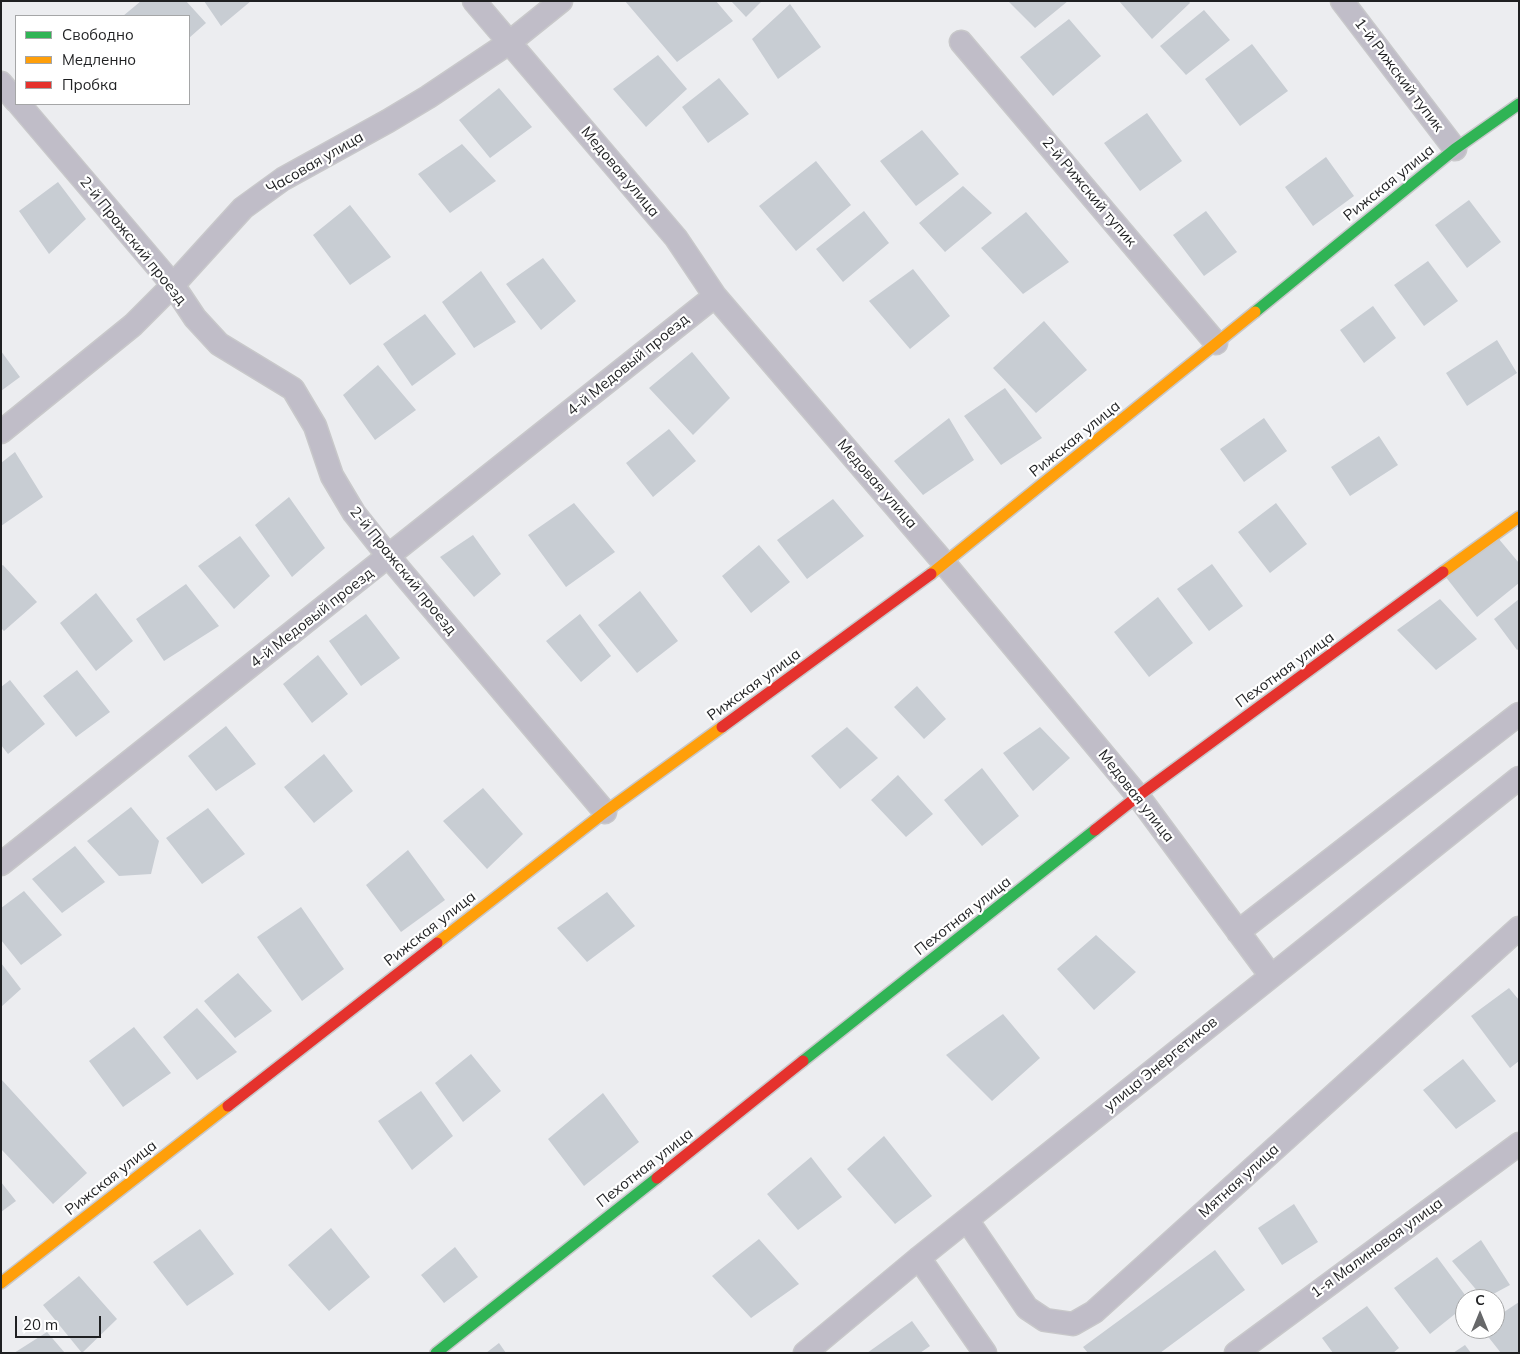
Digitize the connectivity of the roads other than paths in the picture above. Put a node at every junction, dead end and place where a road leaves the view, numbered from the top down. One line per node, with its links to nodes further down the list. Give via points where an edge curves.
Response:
1 (474, 1): 4 (street, Медовая улица)
2 (561, 1): 4 (street, Часовая улица)
3 (1342, 1): 10 (street, 1-й Рижский тупик)
4 (510, 42): 11 (street, Часовая улица, via 388,122 283,179 243,208); 12 (street, Медовая улица, via 676,238)
5 (961, 42): 13 (street, 2-й Рижский тупик)
6 (1, 83): 7 (street, 2-й Пражский проезд)
7 (15, 100)
8 (1519, 104): 10 (street, Рижская улица)
9 (20, 105): 11 (street, 2-й Пражский проезд)
10 (1455, 149): 13 (street, Рижская улица)
11 (173, 285): 14 (street, Часовая улица, via 133,325); 16 (street, 2-й Пражский проезд, via 195,318 219,344 293,390 315,426 332,476 354,513)
12 (715, 296): 16 (street, 4-й Медовый проезд); 17 (street, Медовая улица)
13 (1216, 343): 17 (street, Рижская улица)
14 (1, 432)
15 (1519, 516): 20 (street, Пехотная улица)
16 (389, 557): 21 (street, 2-й Пражский проезд); 22 (street, 4-й Медовый проезд)
17 (945, 564): 20 (street, Медовая улица); 21 (street, Рижская улица)
18 (1519, 714): 24 (street)
19 (1519, 778): 25 (street, улица Энергетиков)
20 (1138, 796): 24 (street, Медовая улица); 30 (street, Пехотная улица)
21 (605, 812): 29 (street, Рижская улица)
22 (1, 864)
23 (1519, 928): 27 (street, Мятная улица, via 1094,1312 1073,1324 1044,1320 1027,1308)
24 (1238, 932): 25 (street, Медовая улица)
25 (1271, 976): 27 (street, улица Энергетиков)
26 (1519, 1144): 33 (street, 1-я Малиновая улица)
27 (967, 1220): 28 (street, улица Энергетиков)
28 (919, 1258): 31 (street, улица Энергетиков); 32 (street)
29 (1, 1283)
30 (436, 1353)
31 (805, 1353)
32 (986, 1353)
33 (1236, 1353)

